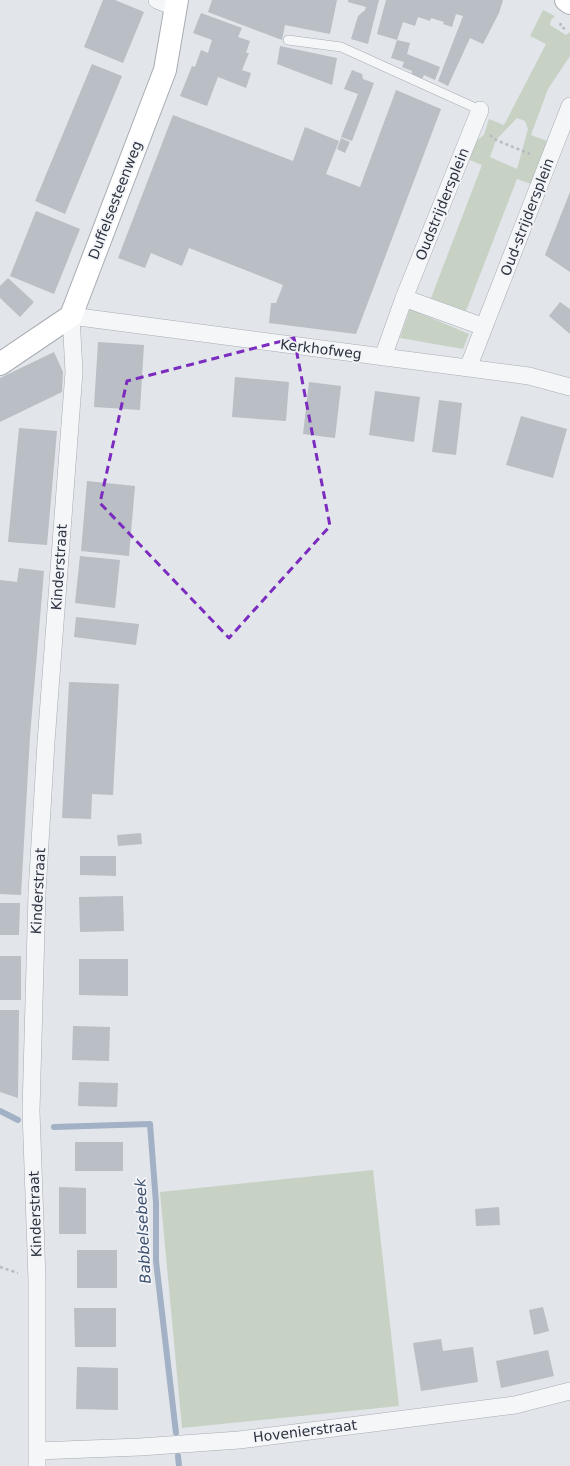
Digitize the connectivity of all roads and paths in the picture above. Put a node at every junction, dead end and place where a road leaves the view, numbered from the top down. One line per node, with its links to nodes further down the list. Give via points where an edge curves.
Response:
1 (566, 0): 3 (street)
2 (170, 2): 9 (street, Duffelsesteenweg, via 164,70)
3 (570, 3)
4 (288, 40): 6 (lane, via 341,47)
5 (570, 106): 7 (street, Oud-strijdersplein)
6 (478, 115): 7 (path, via 496,140); 8 (street, Oudstrijdersplein)
7 (550, 160): 10 (street, Oud-strijdersplein)
8 (404, 298): 10 (street); 11 (street)
9 (71, 316): 11 (street, Kerkhofweg); 12 (street); 16 (street, Kinderstraat, via 74,372 46,742 38,885 31,1111 37,1280)
10 (484, 327): 13 (street, Oud-strijdersplein)
11 (383, 357): 13 (street, Kerkhofweg)
12 (0, 364)
13 (468, 368): 14 (street, Kerkhofweg, via 529,376)
14 (570, 386)
15 (570, 1391): 16 (street, Hovenierstraat, via 516,1404 239,1440)
16 (37, 1458)

